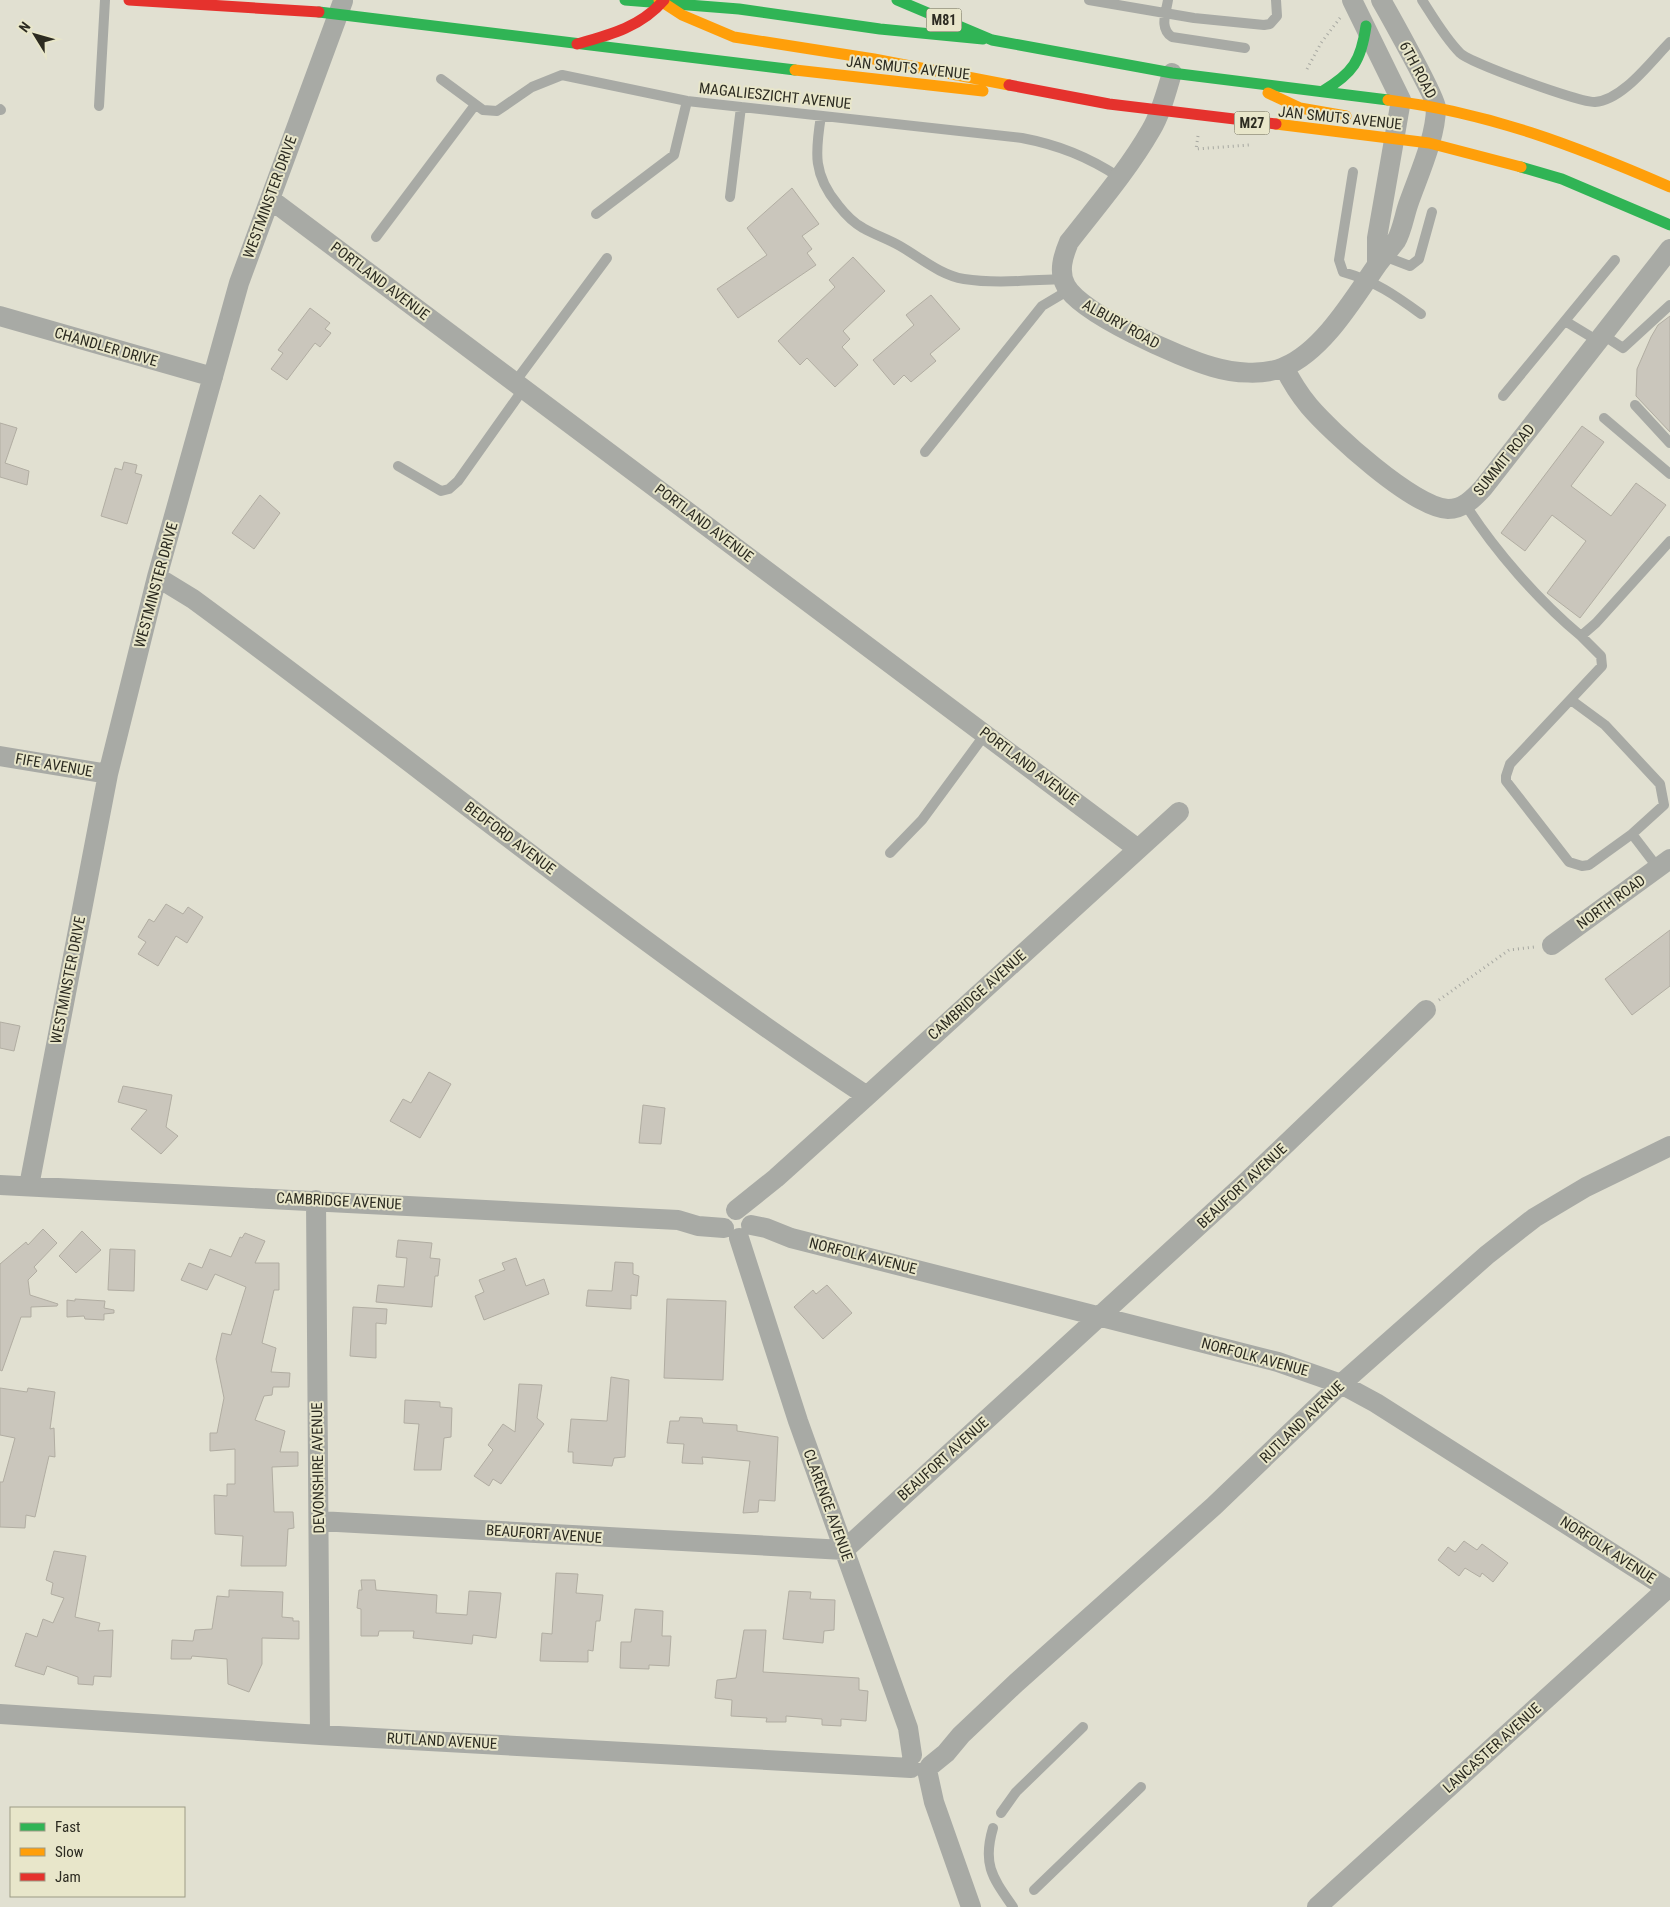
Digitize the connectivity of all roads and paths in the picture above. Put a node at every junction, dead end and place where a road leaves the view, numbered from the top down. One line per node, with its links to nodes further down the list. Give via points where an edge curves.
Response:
1 (105, 0): 28 (lane)
2 (130, 0): 12 (main road, JAN SMUTS AVENUE / M27)
3 (625, 0): 10 (main road, JAN SMUTS AVENUE)
4 (897, 0): 15 (main road, M81)
5 (1088, 0): 13 (lane)
6 (1168, 0): 13 (lane)
7 (1276, 0): 13 (lane, via 1277,16 1270,24 1264,25)
8 (1381, 0): 29 (street, 6TH ROAD)
9 (1422, 0): 16 (lane, via 1460,54 1576,99 1595,102 1622,92)
10 (662, 1): 15 (main road, JAN SMUTS AVENUE); 18 (main road, via 627,29); 26 (main road, via 682,15 734,37 874,59)
11 (1352, 1): 14 (street, 6TH ROAD); 17 (path)
12 (340, 6): 18 (main road, JAN SMUTS AVENUE / M27); 40 (street, WESTMINSTER DRIVE)
13 (1166, 13): 19 (lane, via 1164,27 1172,37)
14 (1366, 26): 23 (main road, via 1359,61 1338,83); 24 (street, 6TH ROAD)
15 (992, 40): 20 (main road, JAN SMUTS AVENUE)
16 (1670, 42)
17 (1321, 43)
18 (577, 44): 26 (main road, JAN SMUTS AVENUE / M27, via 810,73)
19 (1245, 48)
20 (1172, 73): 22 (main road, JAN SMUTS AVENUE); 31 (street)
21 (441, 79): 27 (lane, MAGALIESZICHT AVENUE)
22 (1254, 84): 23 (main road, JAN SMUTS AVENUE); 33 (main road, via 1300,108)
23 (1323, 91): 24 (main road, JAN SMUTS AVENUE)
24 (1401, 100): 29 (main road, JAN SMUTS AVENUE); 34 (street, 6TH ROAD)
25 (687, 101): 27 (lane, MAGALIESZICHT AVENUE, via 562,76 532,87 497,111 483,110); 30 (lane, MAGALIESZICHT AVENUE); 42 (lane, via 674,155)
26 (1109, 104): 31 (main road, JAN SMUTS AVENUE / M27)
27 (475, 105): 44 (lane)
28 (99, 106)
29 (1436, 106): 35 (street, 6TH ROAD); 38 (main road, JAN SMUTS AVENUE, via 1528,130)
30 (741, 107): 32 (lane, MAGALIESZICHT AVENUE); 39 (lane)
31 (1160, 110): 34 (main road, JAN SMUTS AVENUE / M27, via 1280,127); 37 (street, via 1151,130)
32 (821, 116): 37 (lane, MAGALIESZICHT AVENUE, via 1053,144 1095,161); 49 (lane, via 816,158 819,176 827,192 850,220 929,265 963,278)
33 (1359, 118)
34 (1393, 130): 35 (main road, JAN SMUTS AVENUE / M27); 48 (street, via 1377,238)
35 (1430, 143): 43 (main road, JAN SMUTS AVENUE / M27, via 1562,179); 48 (street, ALBURY ROAD, via 1396,240)
36 (1353, 172): 48 (lane, via 1339,264 1343,272)
37 (1119, 177): 49 (street, via 1069,242 1064,254)
38 (1670, 186)
39 (730, 197)
40 (270, 199): 56 (street, WESTMINSTER DRIVE, via 239,283); 57 (street, PORTLAND AVENUE)
41 (1432, 212): 48 (lane, via 1419,259 1414,264)
42 (596, 214)
43 (1670, 225)
44 (376, 238)
45 (1670, 249): 54 (street, SUMMIT ROAD)
46 (607, 258): 57 (lane)
47 (1615, 260): 53 (lane)
48 (1376, 267): 51 (lane, via 1386,289); 55 (street, ALBURY ROAD, via 1346,312 1327,333)
49 (1066, 285): 55 (street, ALBURY ROAD, via 1084,304 1106,319 1186,358 1240,372 1264,372); 62 (lane, via 1042,306)
50 (1670, 305): 54 (lane, via 1623,348)
51 (1422, 314)
52 (0, 316): 56 (street, CHANDLER DRIVE)
53 (1565, 321): 54 (lane); 58 (lane)
54 (1601, 338): 65 (street, SUMMIT ROAD, via 1482,488)
55 (1284, 367): 65 (street, SUMMIT ROAD, via 1309,406 1390,479 1427,503 1446,509)
56 (213, 377): 67 (street, WESTMINSTER DRIVE)
57 (520, 385): 63 (lane, via 458,481 449,489 441,491); 70 (street, PORTLAND AVENUE)
58 (1503, 396)
59 (1635, 405): 61 (lane)
60 (1604, 418): 64 (lane)
61 (1670, 443)
62 (925, 452)
63 (398, 466)
64 (1670, 474)
65 (1465, 504): 68 (lane, via 1491,542 1538,596)
66 (1670, 540): 68 (lane)
67 (157, 577): 72 (street, WESTMINSTER DRIVE); 80 (street, BEDFORD AVENUE, via 194,599 789,1045)
68 (1581, 636): 69 (lane, via 1602,656 1602,666)
69 (1572, 700): 74 (lane, via 1605,725 1660,784 1664,805); 74 (lane, via 1510,764 1506,781 1562,856 1575,865 1589,865)
70 (986, 733): 75 (street, PORTLAND AVENUE); 76 (lane, via 922,820)
71 (0, 756): 72 (street, FIFE AVENUE)
72 (108, 774): 83 (street, WESTMINSTER DRIVE)
73 (1179, 812): 75 (street, CAMBRIDGE AVENUE)
74 (1632, 834): 77 (lane)
75 (1138, 849): 80 (street, CAMBRIDGE AVENUE)
76 (890, 853)
77 (1664, 864): 78 (street, NORTH ROAD)
78 (1552, 945): 79 (path, via 1509,950)
79 (1426, 1010): 86 (street, BEAUFORT AVENUE, via 1331,1103)
80 (866, 1096): 85 (street, CAMBRIDGE AVENUE, via 776,1178)
81 (1670, 1146): 87 (street, RUTLAND AVENUE, via 1586,1187 1521,1228)
82 (0, 1185): 83 (street, CAMBRIDGE AVENUE)
83 (29, 1186): 84 (street, CAMBRIDGE AVENUE)
84 (316, 1200): 85 (street, CAMBRIDGE AVENUE); 88 (street, DEVONSHIRE AVENUE)
85 (737, 1226): 86 (street, NORFOLK AVENUE, via 766,1228 791,1238); 89 (street, CLARENCE AVENUE, via 798,1421)
86 (1099, 1316): 87 (street, NORFOLK AVENUE, via 1287,1365); 89 (street, BEAUFORT AVENUE)
87 (1341, 1384): 90 (street, NORFOLK AVENUE); 94 (street, RUTLAND AVENUE, via 1214,1506 961,1735 946,1753)
88 (319, 1521): 89 (street, BEAUFORT AVENUE); 93 (street, DEVONSHIRE AVENUE)
89 (844, 1550): 94 (street, CLARENCE AVENUE)
90 (1669, 1589): 101 (street, LANCASTER AVENUE)
91 (0, 1714): 93 (street, RUTLAND AVENUE)
92 (1083, 1727): 96 (lane, via 1016,1792)
93 (320, 1736): 94 (street, RUTLAND AVENUE, via 884,1766 898,1760)
94 (919, 1762): 100 (street, CLARENCE AVENUE, via 924,1789 934,1802)
95 (1141, 1787): 98 (lane)
96 (1001, 1813)
97 (994, 1828): 99 (lane, via 989,1842 989,1867)
98 (1034, 1890)
99 (1016, 1906)
100 (971, 1907)
101 (1317, 1907)

